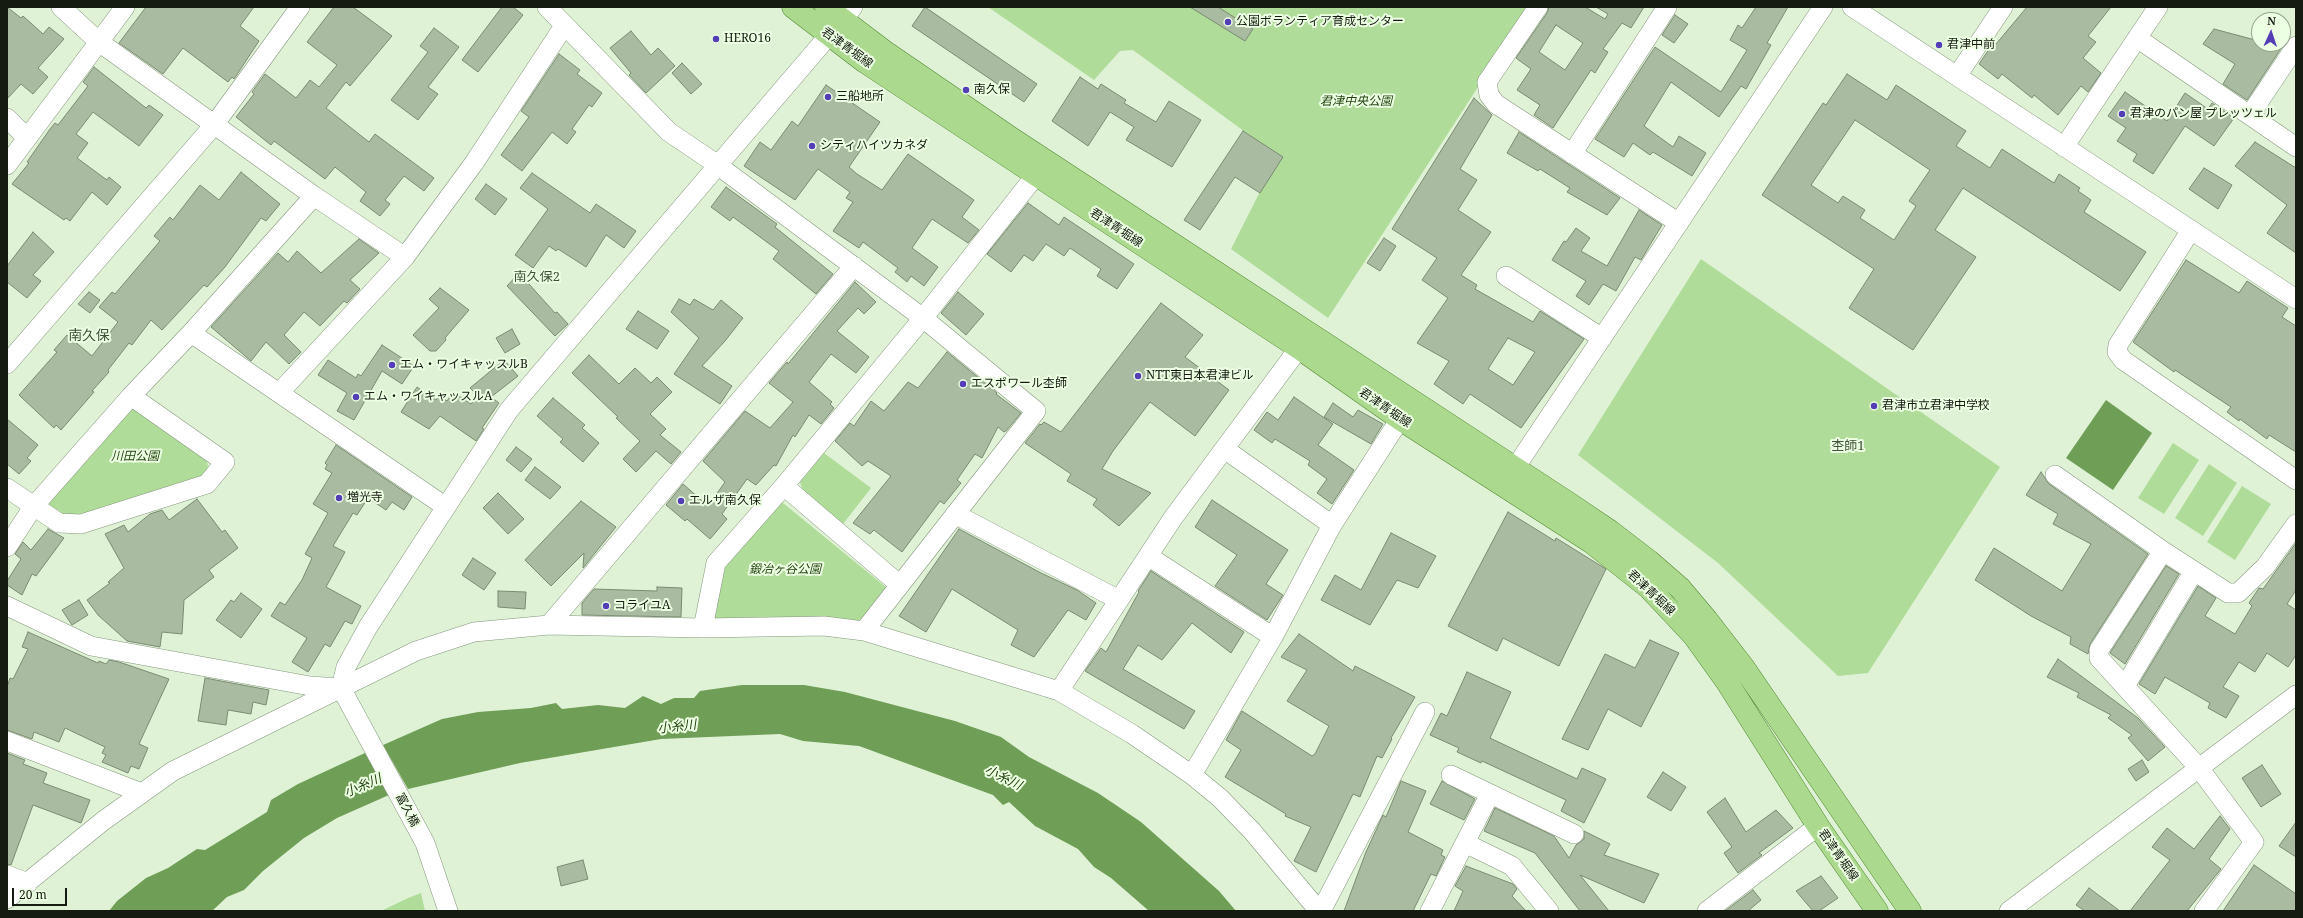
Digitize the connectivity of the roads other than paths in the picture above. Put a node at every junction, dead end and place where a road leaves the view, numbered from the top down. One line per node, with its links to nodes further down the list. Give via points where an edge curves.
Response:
1 (61, 7): 15 (street)
2 (125, 7): 15 (street)
3 (300, 7): 20 (street)
4 (547, 7): 13 (street)
5 (793, 7): 12 (main road, 君津青堀線)
6 (1538, 7): 24 (street, via 1487,82 1489,95 1496,104)
7 (1667, 7): 24 (street)
8 (1823, 7): 29 (street)
9 (1852, 7): 17 (street)
10 (2003, 7): 17 (street)
11 (2158, 7): 14 (street)
12 (838, 17): 26 (street); 27 (main road, 君津青堀線, via 865,62); 44 (main road, 君津青堀線, via 1011,138)
13 (564, 26): 26 (street, via 669,132); 31 (street, via 474,164)
14 (2137, 38): 18 (street); 22 (street)
15 (99, 42): 20 (street); 21 (street)
16 (2296, 46): 18 (street)
17 (1957, 76): 22 (street)
18 (2250, 115): 23 (street)
19 (7, 118): 21 (street)
20 (214, 125): 28 (street); 39 (street)
21 (27, 138): 25 (street)
22 (2064, 146): 30 (street)
23 (2296, 147)
24 (1572, 154): 29 (street)
25 (7, 165)
26 (718, 166): 32 (street); 50 (street, via 509,410)
27 (1036, 175): 35 (street); 38 (main road, 君津青堀線)
28 (314, 196): 31 (street); 36 (street)
29 (1679, 223): 37 (street)
30 (2191, 230): 34 (street); 46 (street, via 2118,345 2117,352 2123,360)
31 (405, 258): 40 (street)
32 (854, 266): 35 (street); 61 (street)
33 (1506, 276): 37 (street)
34 (2296, 298)
35 (923, 318): 47 (street); 51 (street, via 1036,411)
36 (191, 332): 40 (street); 41 (street)
37 (1602, 338): 44 (street)
38 (1299, 348): 42 (main road, 君津青堀線); 43 (street)
39 (7, 364)
40 (279, 393): 50 (street)
41 (131, 396): 49 (street); 49 (street, via 225,462 207,484 81,524 59,523)
42 (1400, 419): 53 (street); 76 (main road, 君津青堀線, via 1591,542 1648,587 1694,636 1727,682)
43 (1226, 450): 53 (street); 56 (street, via 1173,518)
44 (1515, 468): 88 (main road, 君津青堀線, via 1610,531 1680,588 1744,668)
45 (2055, 475): 55 (street)
46 (2296, 480)
47 (784, 486): 58 (street); 62 (street, via 716,563)
48 (7, 488): 49 (street)
49 (33, 507): 54 (street)
50 (446, 507): 67 (street, via 368,627 346,667)
51 (955, 514): 58 (street); 59 (street)
52 (2296, 524): 57 (street, via 2265,567 2238,593 2228,593)
53 (1332, 525): 64 (street)
54 (7, 547)
55 (2163, 551): 57 (street); 65 (street, via 2099,650 2099,658)
56 (1148, 556): 59 (street); 64 (street)
57 (2194, 571): 65 (street)
58 (900, 585): 63 (street)
59 (1119, 600): 66 (street)
60 (7, 606): 67 (street, via 91,646 310,686)
61 (549, 625): 62 (street); 67 (street, via 474,632 416,651)
62 (703, 628): 63 (street, via 824,626)
63 (864, 631): 66 (street)
64 (1273, 637): 72 (street)
65 (2125, 686): 71 (street)
66 (1059, 692): 72 (street, via 1132,734)
67 (345, 695): 74 (street, via 173,771); 82 (street, 富久橋, via 425,843)
68 (2296, 695): 71 (street)
69 (1425, 712): 83 (street)
70 (7, 741): 74 (street)
71 (2199, 768): 89 (street); 90 (street, via 2254,842)
72 (1192, 775): 83 (street, via 1220,798)
73 (1451, 775): 75 (street)
74 (142, 793): 80 (street, via 103,821)
75 (1490, 794): 77 (street); 78 (street)
76 (1818, 826): 86 (street); 87 (main road, 君津青堀線)
77 (1574, 834)
78 (1465, 843): 84 (street); 85 (street, via 1512,866)
79 (7, 874): 80 (street)
80 (28, 883): 81 (street)
81 (7, 899)
82 (448, 911)
83 (1320, 911)
84 (1430, 911)
85 (1549, 911)
86 (1707, 911)
87 (1877, 911)
88 (1910, 911)
89 (2009, 911)
90 (2204, 911)

